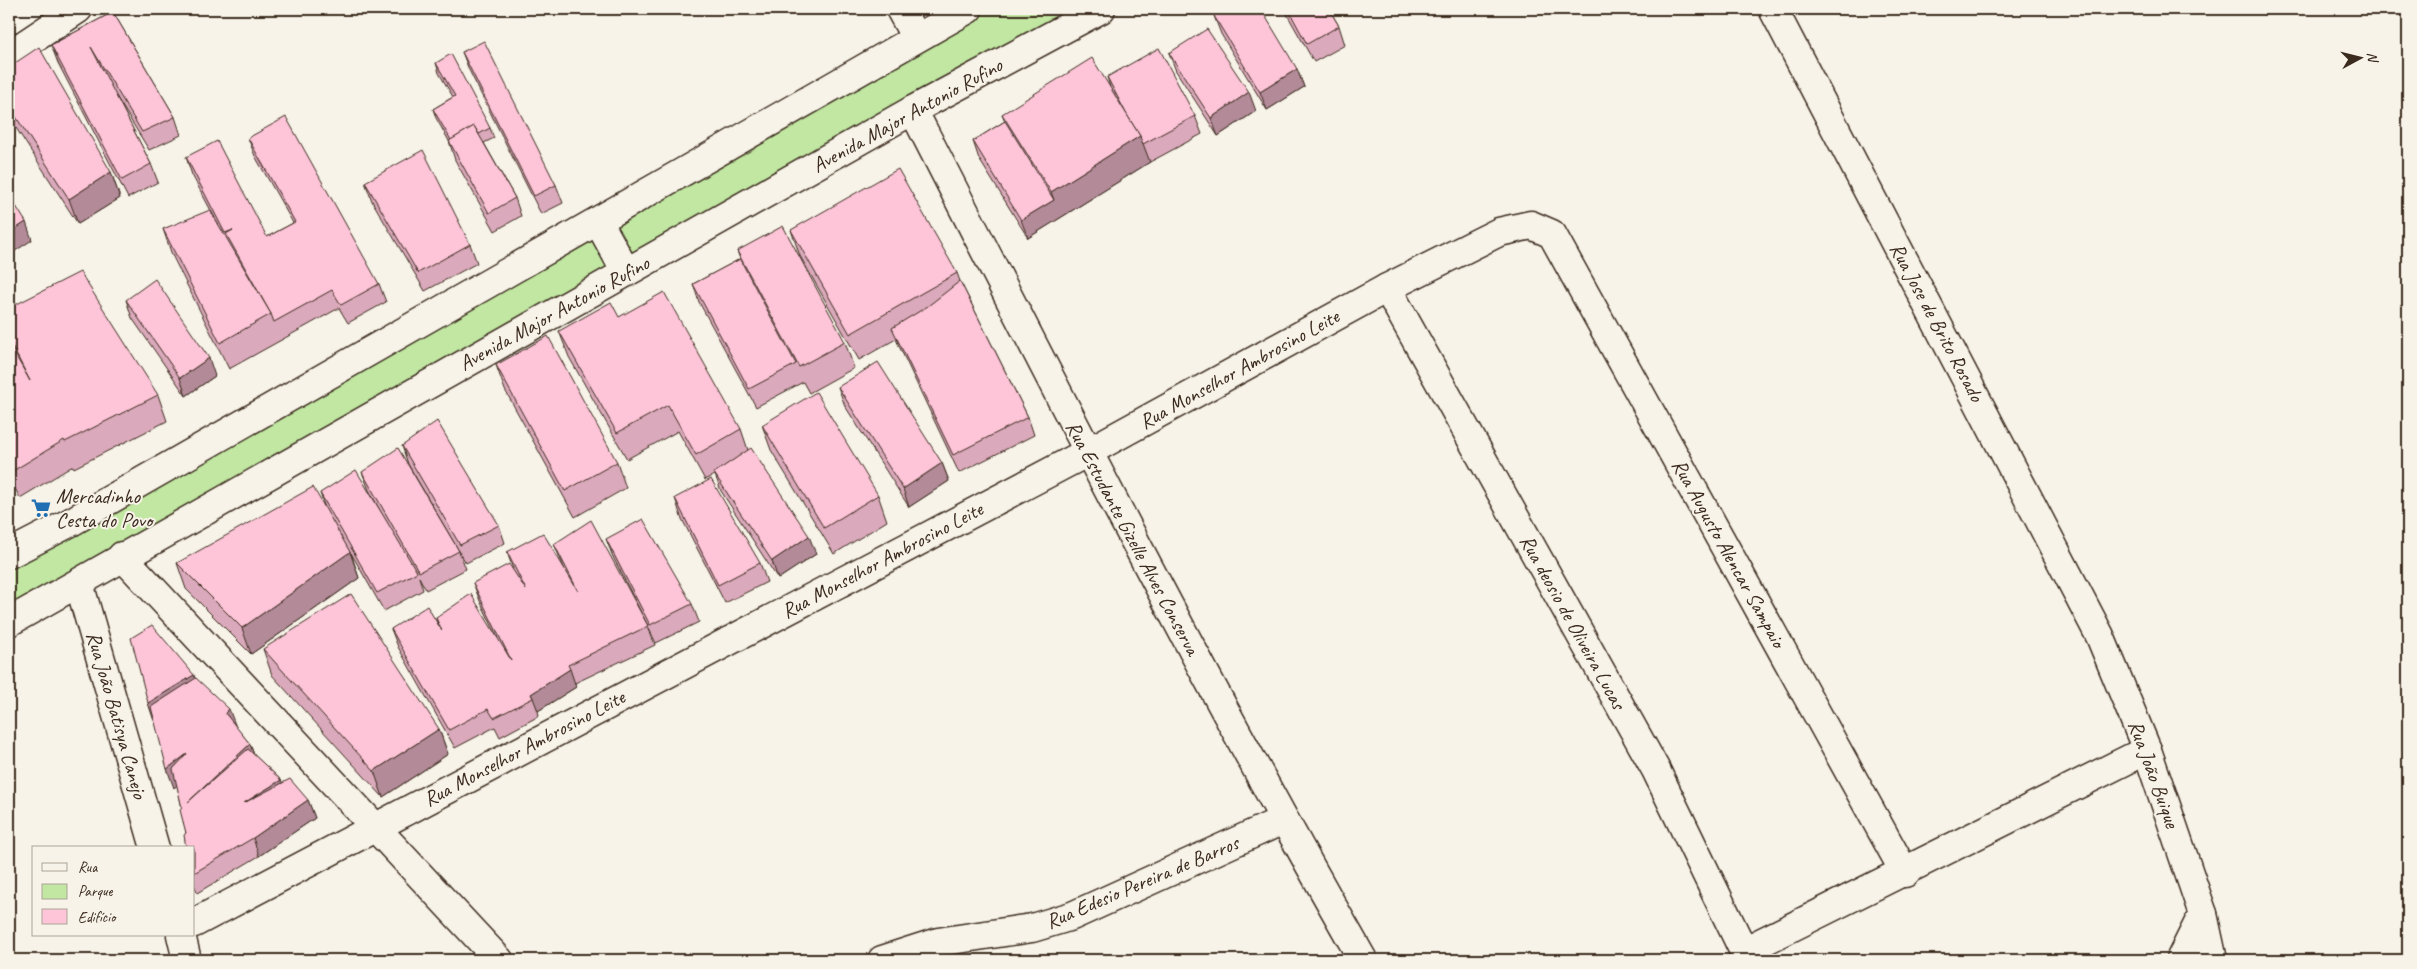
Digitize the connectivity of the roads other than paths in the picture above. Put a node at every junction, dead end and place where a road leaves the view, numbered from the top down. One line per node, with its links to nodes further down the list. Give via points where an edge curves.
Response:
1 (78, 9): 7 (street)
2 (900, 9): 6 (street)
3 (968, 9): 6 (street)
4 (1101, 9): 8 (street, Avenida Major Antonio Rufino)
5 (1773, 9): 18 (street, Rua Jose de Brito Rosado)
6 (916, 38): 9 (street)
7 (9, 55)
8 (913, 110): 11 (street, Avenida Major Antonio Rufino); 13 (street, Rua Estudante Gizelle Alves Conserva)
9 (598, 221): 11 (street); 14 (street, via 71,522)
10 (1552, 234): 12 (street, Rua Monselhor Ambrosino Leite, via 1530,225 1499,232); 23 (street, Rua Augusto Alencar Sampaio)
11 (626, 272): 15 (street, Avenida Major Antonio Rufino)
12 (1387, 288): 13 (street, Rua Monselhor Ambrosino Leite); 28 (street, Rua deosio de Oliveira Lucas, via 1656,770)
13 (1088, 452): 20 (street, Rua Estudante Gizelle Alves Conserva); 21 (street, Rua Monselhor Ambrosino Leite)
14 (12, 546)
15 (122, 556): 16 (street, Avenida Major Antonio Rufino); 21 (street)
16 (79, 583): 17 (street, Avenida Major Antonio Rufino); 22 (street, Rua João Batisya Canejo)
17 (9, 622)
18 (2100, 636): 19 (street, Rua João Buique)
19 (2147, 750): 23 (street); 24 (street, Rua João Buique)
20 (1283, 820): 27 (street, Rua Edesio Pereira de Barros, via 1072,916); 32 (street, Rua Estudante Gizelle Alves Conserva)
21 (375, 827): 25 (street, Rua Monselhor Ambrosino Leite); 30 (street)
22 (154, 846)
23 (1905, 872): 28 (street)
24 (2203, 914): 33 (street); 34 (street, Rua João Buique)
25 (195, 921)
26 (180, 936): 29 (street)
27 (947, 951): 31 (street, Rua Edesio Pereira de Barros)
28 (1746, 956)
29 (187, 960)
30 (499, 960)
31 (882, 960)
32 (1363, 960)
33 (2180, 960)
34 (2213, 960)

